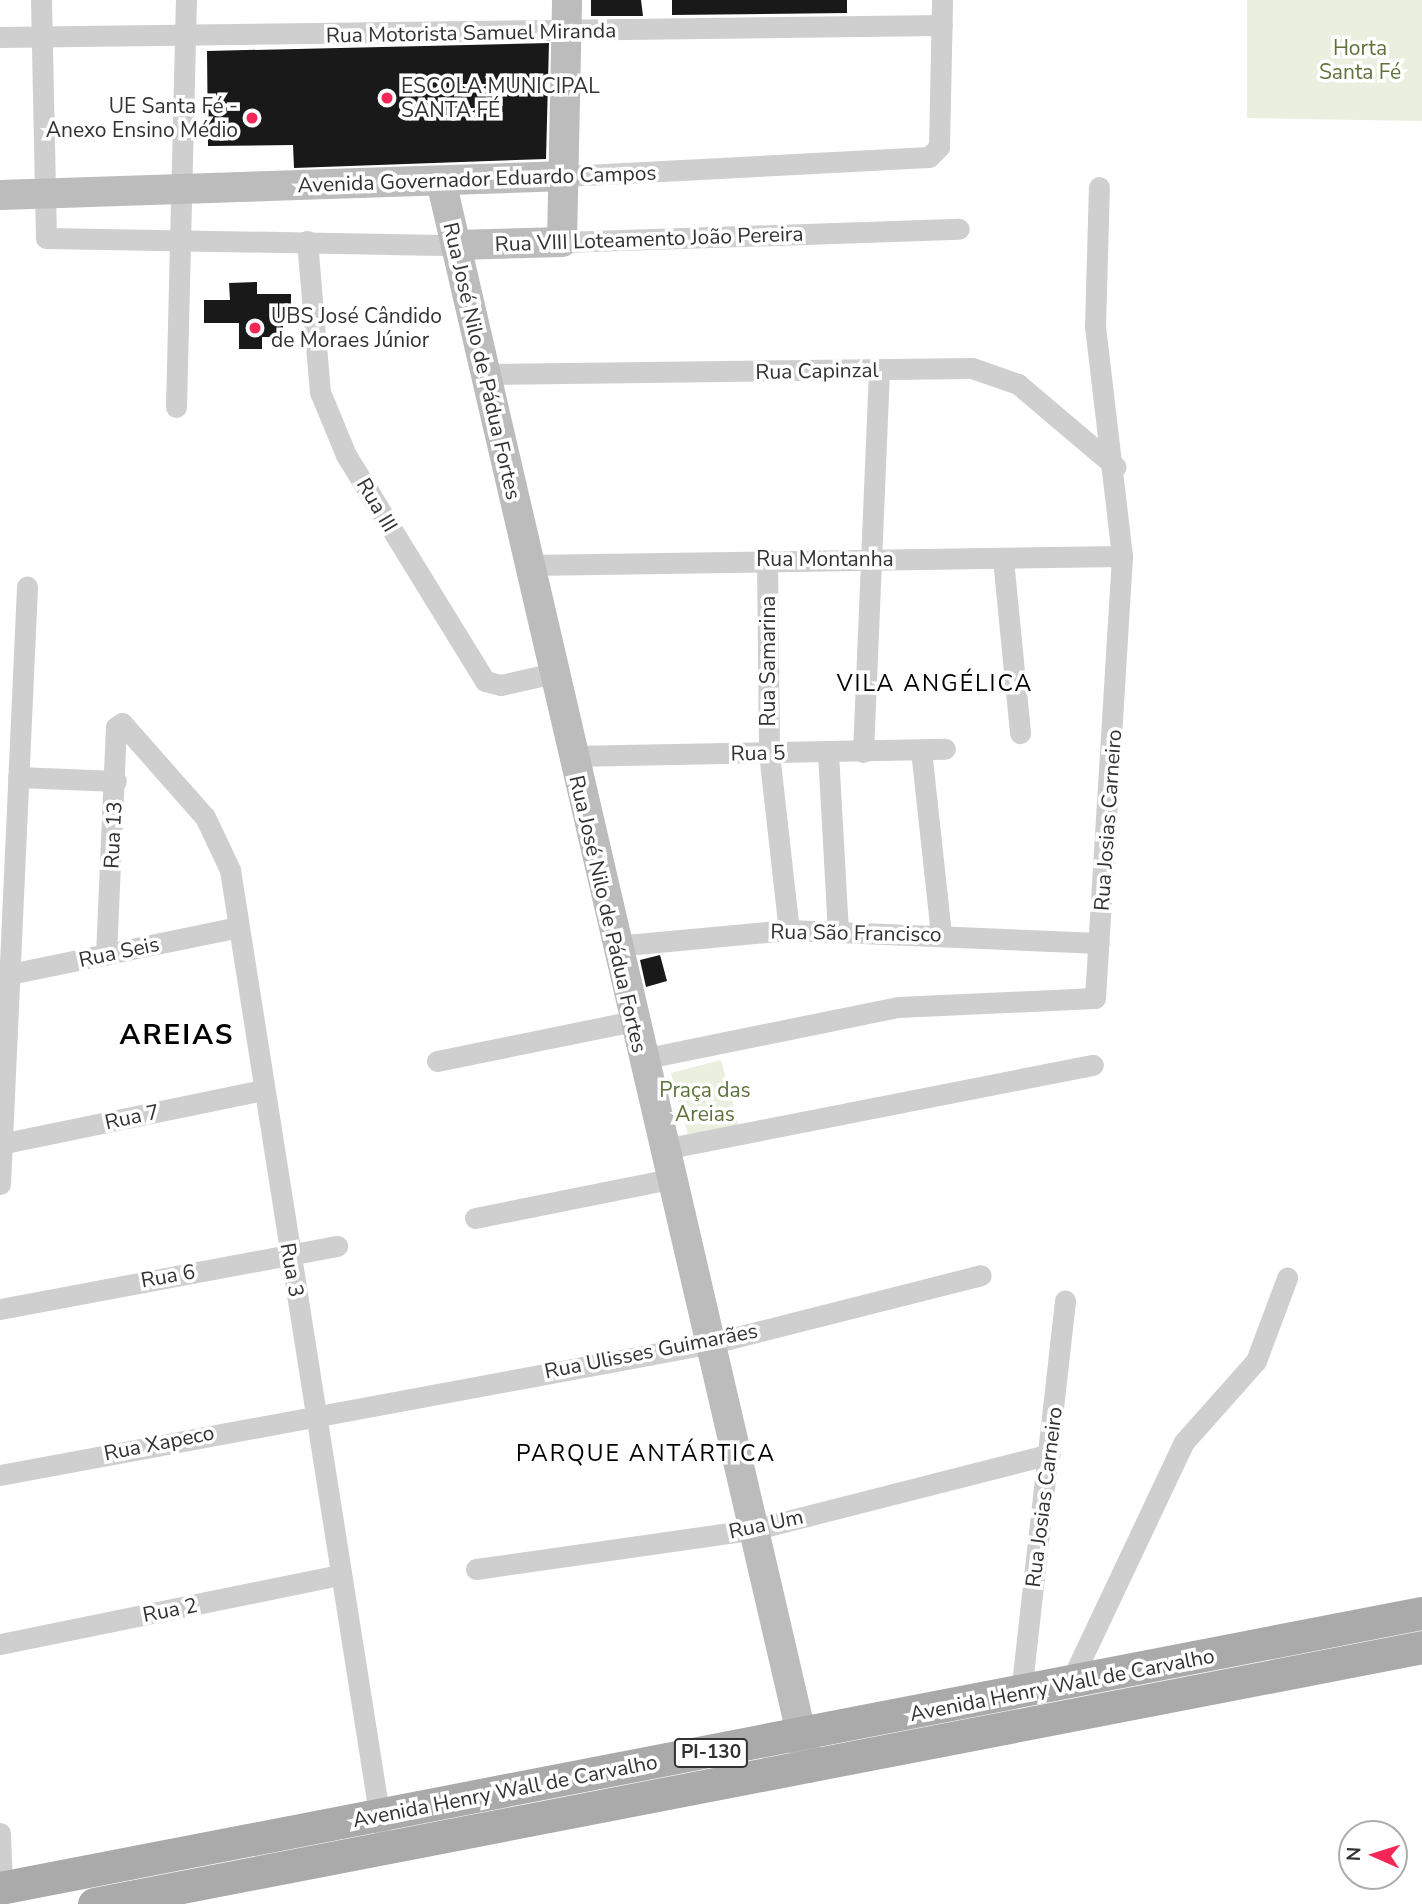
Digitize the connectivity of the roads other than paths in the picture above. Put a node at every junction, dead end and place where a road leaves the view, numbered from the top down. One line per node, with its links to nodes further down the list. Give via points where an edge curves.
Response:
1 (41, 0): 8 (street)
2 (186, 0): 7 (street)
3 (567, 0): 6 (street)
4 (942, 0): 5 (street)
5 (942, 25): 6 (street, Rua Motorista Samuel Miranda); 10 (street, Avenida Governador Eduardo Campos, via 940,136 938,150 929,157)
6 (566, 33): 7 (street, Rua Motorista Samuel Miranda); 10 (street)
7 (186, 35): 8 (street, Rua Motorista Samuel Miranda); 13 (street)
8 (42, 36): 9 (street, Rua Motorista Samuel Miranda); 14 (street)
9 (0, 37)
10 (566, 176): 11 (street, Avenida Governador Eduardo Campos); 19 (street)
11 (441, 181): 13 (street, Avenida Governador Eduardo Campos); 20 (street, Rua José Nilo de Pádua Fortes)
12 (1099, 187): 24 (street, Rua Josias Carneiro, via 1095,327)
13 (185, 191): 14 (street, Avenida Governador Eduardo Campos); 17 (street)
14 (44, 194): 15 (street, Avenida Governador Eduardo Campos); 17 (street, Rua VIII Loteamento João Pereira, via 46,238)
15 (0, 195)
16 (958, 229): 19 (street, Rua VIII Loteamento João Pereira)
17 (185, 236): 18 (street, Rua VIII Loteamento João Pereira); 23 (street)
18 (307, 241): 20 (street, Rua VIII Loteamento João Pereira); 31 (street, Rua III, via 320,392 346,455 485,681 501,685)
19 (562, 242): 20 (street, Rua VIII Loteamento João Pereira)
20 (456, 245): 22 (street, Rua José Nilo de Pádua Fortes)
21 (879, 369): 22 (street, Rua Capinzal); 24 (street, Rua Capinzal, via 972,368 1003,375); 27 (street)
22 (484, 374): 29 (street, Rua José Nilo de Pádua Fortes)
23 (176, 407)
24 (1116, 467): 25 (street, Rua Josias Carneiro)
25 (1122, 556): 28 (street, Rua Montanha); 48 (street, Rua Josias Carneiro)
26 (767, 559): 27 (street, Rua Montanha); 29 (street, Rua Montanha); 38 (street, Rua Samarina)
27 (874, 559): 28 (street, Rua Montanha); 37 (street)
28 (1003, 559): 34 (street)
29 (529, 565): 31 (street, Rua José Nilo de Pádua Fortes)
30 (27, 587): 32 (street)
31 (554, 673): 40 (street, Rua José Nilo de Pádua Fortes)
32 (10, 706): 41 (street)
33 (125, 726): 42 (street, Rua 13, via 116,727); 44 (street, Rua 3, via 219,837)
34 (1020, 733)
35 (945, 749): 36 (street, Rua 5)
36 (920, 750): 37 (street, Rua 5); 47 (street)
37 (863, 752): 39 (street, Rua 5)
38 (768, 753): 39 (street, Rua 5); 40 (street, Rua 5); 45 (street, Rua Samarina)
39 (828, 753): 46 (street)
40 (571, 756): 49 (street, Rua José Nilo de Pádua Fortes)
41 (18, 777): 42 (street); 43 (street)
42 (116, 781): 50 (street, Rua 13)
43 (7, 827): 51 (street)
44 (239, 927): 50 (street, Rua Seis); 56 (street, Rua 3)
45 (789, 930): 46 (street, Rua São Francisco); 49 (street, Rua São Francisco)
46 (838, 930): 47 (street, Rua São Francisco)
47 (941, 933): 48 (street, Rua São Francisco)
48 (1098, 943): 53 (street, Rua Josias Carneiro, via 1095,998 898,1007)
49 (615, 946): 52 (street, Rua José Nilo de Pádua Fortes)
50 (106, 955): 51 (street, Rua Seis)
51 (4, 976): 57 (street)
52 (633, 1021): 53 (street, Rua José Nilo de Pádua Fortes); 54 (street)
53 (642, 1059): 58 (street, Rua José Nilo de Pádua Fortes)
54 (437, 1061)
55 (1093, 1065): 58 (street)
56 (262, 1090): 57 (street, Rua 7); 63 (street, Rua 3)
57 (1, 1144): 60 (street)
58 (664, 1149): 59 (street, Rua José Nilo de Pádua Fortes)
59 (671, 1179): 61 (street); 68 (street, Rua José Nilo de Pádua Fortes)
60 (0, 1184)
61 (475, 1218)
62 (337, 1246): 63 (street, Rua 6)
63 (289, 1255): 67 (street, Rua 6); 69 (street, Rua 3)
64 (981, 1275): 68 (street, Rua Ulisses Guimarães)
65 (1287, 1278): 80 (street, via 1265,1346 1184,1442)
66 (1065, 1300): 70 (street, Rua Josias Carneiro)
67 (0, 1309)
68 (713, 1343): 69 (street, Rua Ulisses Guimarães); 72 (street, Rua José Nilo de Pádua Fortes)
69 (319, 1411): 71 (street, Rua Xapeco); 74 (street, Rua 3)
70 (1050, 1454): 72 (street, Rua Um); 81 (street, Rua Josias Carneiro)
71 (0, 1475)
72 (756, 1529): 73 (street, Rua Um); 82 (street, Rua José Nilo de Pádua Fortes)
73 (476, 1569)
74 (339, 1575): 76 (street, Rua 2); 84 (street, Rua 3)
75 (1422, 1613): 78 (main road, Avenida Henry Wall de Carvalho / PI-130)
76 (0, 1644)
77 (1422, 1647): 79 (main road, Avenida Henry Wall de Carvalho / PI-130)
78 (1237, 1650): 79 (main road); 80 (main road, Avenida Henry Wall de Carvalho / PI-130)
79 (1239, 1683): 83 (main road, Avenida Henry Wall de Carvalho / PI-130)
80 (1070, 1684): 81 (main road, Avenida Henry Wall de Carvalho / PI-130)
81 (1021, 1693): 82 (main road, Avenida Henry Wall de Carvalho / PI-130)
82 (803, 1735): 83 (street, Rua José Nilo de Pádua Fortes); 84 (main road, Avenida Henry Wall de Carvalho / PI-130)
83 (809, 1768): 86 (main road, Avenida Henry Wall de Carvalho / PI-130)
84 (379, 1815): 86 (street, Rua 3); 87 (main road, Avenida Henry Wall de Carvalho / PI-130)
85 (0, 1833): 87 (street)
86 (385, 1847): 88 (main road, Avenida Henry Wall de Carvalho / PI-130)
87 (1, 1888)
88 (94, 1904)

